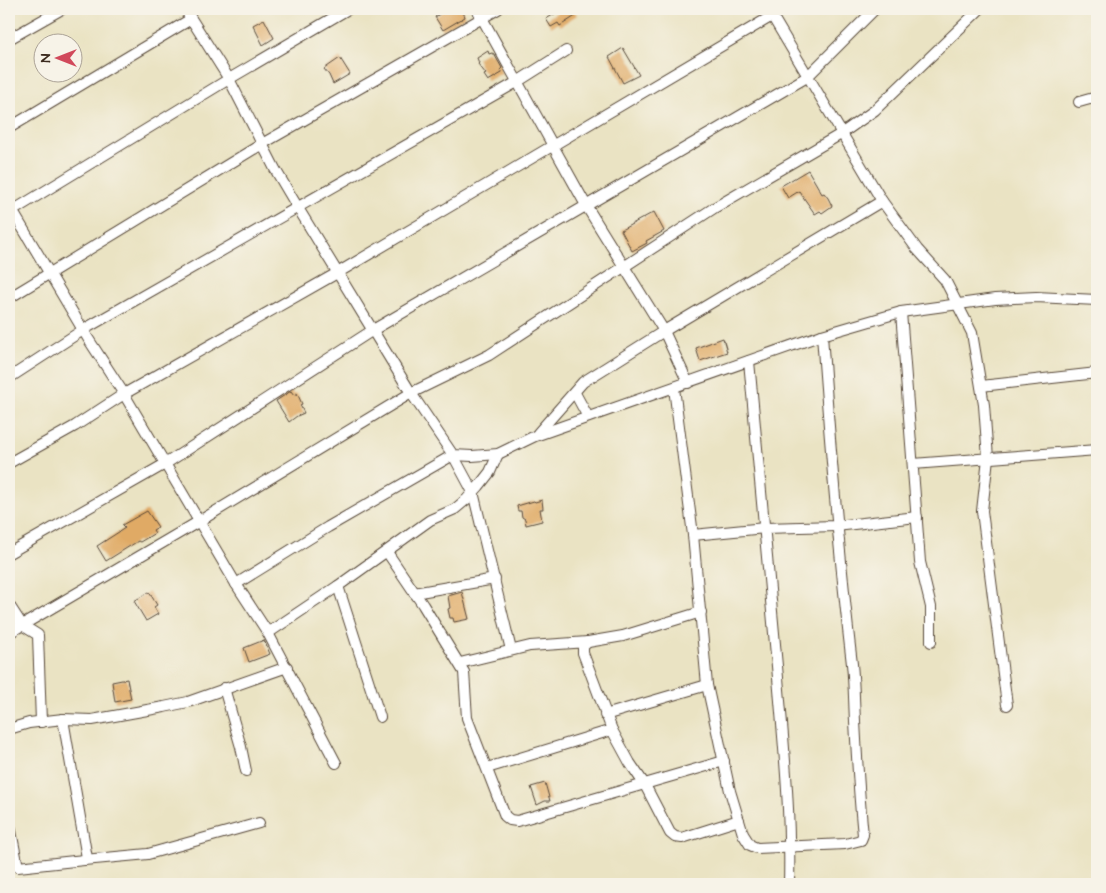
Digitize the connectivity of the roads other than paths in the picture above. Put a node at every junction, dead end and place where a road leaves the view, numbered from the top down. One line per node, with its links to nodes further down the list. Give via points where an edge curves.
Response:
1 (62, 9): 11 (street)
2 (185, 9): 10 (street)
3 (348, 9): 14 (street)
4 (476, 9): 9 (street)
5 (498, 9): 9 (street)
6 (875, 9): 13 (street)
7 (980, 9): 19 (street, via 875,110)
8 (770, 12): 13 (street); 21 (street)
9 (482, 18): 15 (street); 20 (street)
10 (191, 19): 14 (street); 18 (street)
11 (9, 39)
12 (566, 52): 15 (street)
13 (808, 77): 19 (street); 23 (street)
14 (229, 79): 20 (street); 25 (street)
15 (516, 82): 21 (street); 24 (street)
16 (1097, 97): 17 (street)
17 (1078, 102)
18 (9, 128)
19 (841, 134): 22 (street); 26 (street, via 714,208)
20 (262, 144): 24 (street); 28 (street)
21 (552, 145): 23 (street); 27 (street)
22 (882, 201): 31 (street, via 917,249 945,280); 35 (street)
23 (587, 207): 26 (street); 34 (street)
24 (298, 208): 27 (street); 33 (street)
25 (10, 210): 28 (street)
26 (625, 266): 35 (street); 43 (street, via 489,354)
27 (339, 272): 34 (street); 45 (street)
28 (49, 274): 29 (street); 33 (street)
29 (9, 298)
30 (1097, 300): 31 (street, via 1036,297)
31 (958, 304): 32 (street); 41 (street, via 972,333)
32 (901, 312): 36 (street); 54 (street)
33 (83, 330): 39 (street); 45 (street)
34 (373, 330): 43 (street); 53 (street)
35 (664, 331): 40 (street); 44 (street, via 583,382)
36 (822, 334): 37 (street); 58 (street)
37 (749, 361): 40 (street); 59 (street)
38 (1097, 374): 41 (street)
39 (9, 378)
40 (688, 383): 42 (street)
41 (981, 386): 51 (street)
42 (674, 388): 46 (street); 60 (street)
43 (411, 393): 50 (street); 57 (street)
44 (575, 393): 46 (street); 47 (street)
45 (124, 394): 52 (street); 53 (street)
46 (588, 417): 47 (street)
47 (536, 436): 49 (street)
48 (1097, 450): 51 (street)
49 (498, 454): 50 (street); 55 (street, via 490,472)
50 (453, 455): 55 (street); 64 (street, via 328,526)
51 (988, 458): 54 (street); 79 (street, via 982,511)
52 (9, 463)
53 (165, 464): 57 (street); 62 (street)
54 (913, 464): 56 (street)
55 (473, 492): 61 (street, via 455,509 430,520); 63 (street)
56 (917, 517): 58 (street); 73 (street, via 920,562 931,607)
57 (198, 522): 64 (street); 69 (street)
58 (836, 526): 59 (street); 94 (street, via 852,666 857,784 863,838 845,844)
59 (765, 528): 60 (street); 94 (street)
60 (693, 535): 68 (street)
61 (386, 552): 65 (street); 66 (street)
62 (9, 553)
63 (495, 579): 66 (street); 74 (street)
64 (236, 584): 70 (street)
65 (338, 586): 70 (street); 81 (street)
66 (414, 593): 75 (street)
67 (9, 605): 69 (street)
68 (700, 612): 72 (street, via 623,636); 77 (street)
69 (22, 625): 71 (street); 83 (street, via 38,635)
70 (268, 632): 76 (street)
71 (9, 633)
72 (588, 642): 74 (street); 80 (street, via 583,646 583,652)
73 (931, 642)
74 (511, 650): 75 (street)
75 (460, 663): 88 (street, via 464,672 467,718)
76 (287, 667): 78 (street); 87 (street)
77 (707, 685): 80 (street); 86 (street)
78 (224, 688): 82 (street, via 164,707 92,720); 89 (street)
79 (1007, 705)
80 (605, 715): 85 (street)
81 (380, 717)
82 (63, 719): 83 (street); 95 (street, via 87,854)
83 (41, 722): 84 (street)
84 (9, 729)
85 (612, 730): 88 (street); 90 (street)
86 (724, 761): 90 (street); 91 (street)
87 (336, 763)
88 (487, 768): 90 (street, via 505,816 517,821)
89 (246, 772)
90 (645, 785): 91 (street, via 670,834 675,837 682,838)
91 (739, 820): 94 (street, via 750,845 757,848)
92 (9, 821): 95 (street, via 18,867)
93 (259, 823): 95 (street, via 148,854)
94 (790, 847): 96 (street)
95 (84, 860)
96 (789, 884)

